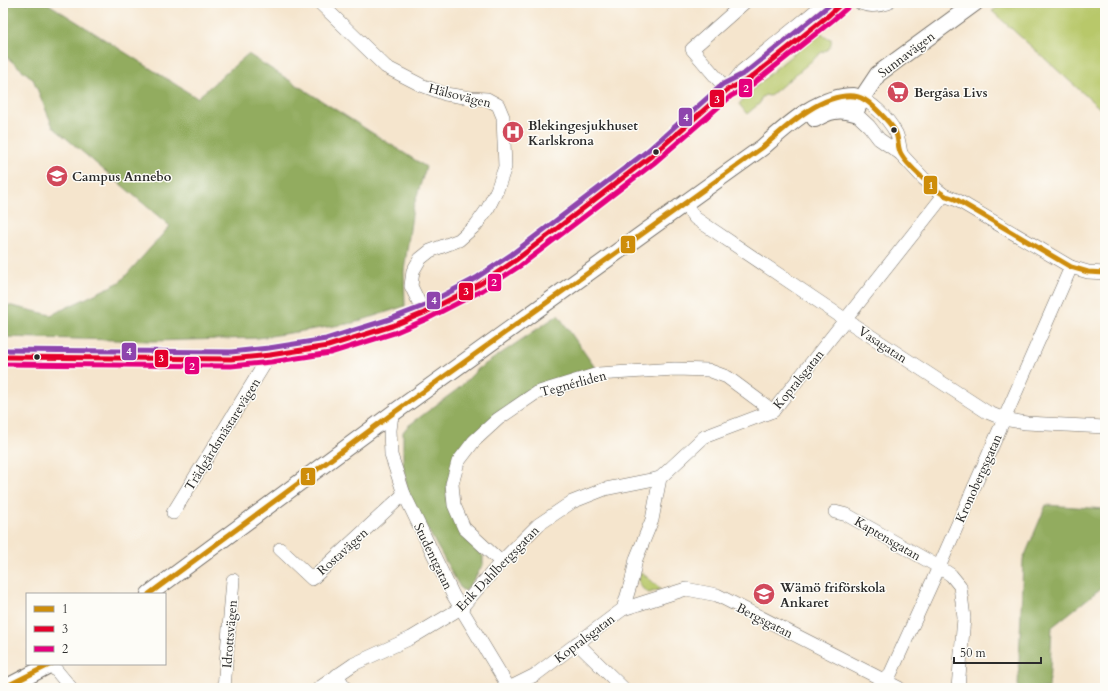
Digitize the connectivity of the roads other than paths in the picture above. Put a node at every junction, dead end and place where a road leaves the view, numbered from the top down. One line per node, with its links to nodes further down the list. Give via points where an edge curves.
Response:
1 (320, 3): 14 (street, Hälsovägen, via 386,67 420,85 445,94 486,99 498,105 503,117 505,167 488,208 476,225 458,240 430,251 420,259 413,271 412,286)
2 (744, 3): 8 (street, via 692,49)
3 (825, 3): 8 (street, via 742,71)
4 (842, 3): 8 (street, via 749,79)
5 (860, 3): 6 (street, via 871,6)
6 (888, 3)
7 (975, 3): 9 (main road, Sunnavägen, via 878,74)
8 (727, 90): 14 (street, via 650,157 516,260 480,284)
9 (857, 102): 10 (street, via 879,139 901,154 924,179); 11 (main road, via 844,96 821,104 787,125)
10 (944, 195): 12 (street, via 957,200); 15 (street, Kopralsgatan)
11 (684, 204): 15 (street, Vasagatan, via 695,218); 19 (main road)
12 (1071, 267): 13 (street); 20 (street, Kronobergsgatan)
13 (1105, 273)
14 (424, 313): 16 (street, via 328,346)
15 (846, 320): 18 (street, Kopralsgatan); 20 (street, Vasagatan, via 987,412)
16 (270, 355): 17 (street, via 231,359); 25 (street, Trädgårdsmästarevägen)
17 (3, 357)
18 (773, 411): 22 (street, Kopralsgatan, via 704,437); 27 (street, Tegnérliden, via 727,377 708,370 675,369 598,374 536,392 498,419 474,441 458,462 452,484 454,505 464,528)
19 (392, 414): 23 (street, Studentgatan, via 391,455); 30 (main road)
20 (1004, 419): 21 (street, Vasagatan, via 1026,423); 28 (street, Kronobergsgatan)
21 (1105, 427)
22 (660, 478): 27 (street, Erik Dahlbergsgatan, via 605,490 572,502 538,526); 32 (street, Kopralsgatan, via 652,520 636,559)
23 (404, 494): 26 (street, Rostavägen, via 312,579); 31 (street, Studentgatan)
24 (835, 512): 28 (street, Kaptensgatan, via 847,515)
25 (173, 513)
26 (280, 549)
27 (501, 562): 31 (street, Erik Dahlbergsgatan)
28 (939, 568): 37 (street, Kronobergsgatan); 46 (street, Kaptensgatan, via 951,575 960,586 964,618)
29 (232, 580): 40 (street, Idrottsvägen)
30 (149, 593)
31 (461, 608): 36 (street, Erik Dahlbergsgatan, via 411,638 354,664); 43 (street, Studentgatan)
32 (623, 609): 33 (street, Kopralsgatan); 37 (street, Bergsgatan, via 686,589 717,595)
33 (578, 643): 43 (street, Kopralsgatan, via 535,675); 44 (street)
34 (49, 665): 38 (main road)
35 (52, 665): 39 (street)
36 (337, 675): 41 (street, Erik Dahlbergsgatan); 42 (street)
37 (885, 685): 45 (street, Bergsgatan)
38 (3, 688)
39 (71, 688)
40 (224, 688)
41 (319, 688)
42 (345, 688)
43 (509, 688)
44 (623, 688)
45 (899, 688)
46 (958, 688)

